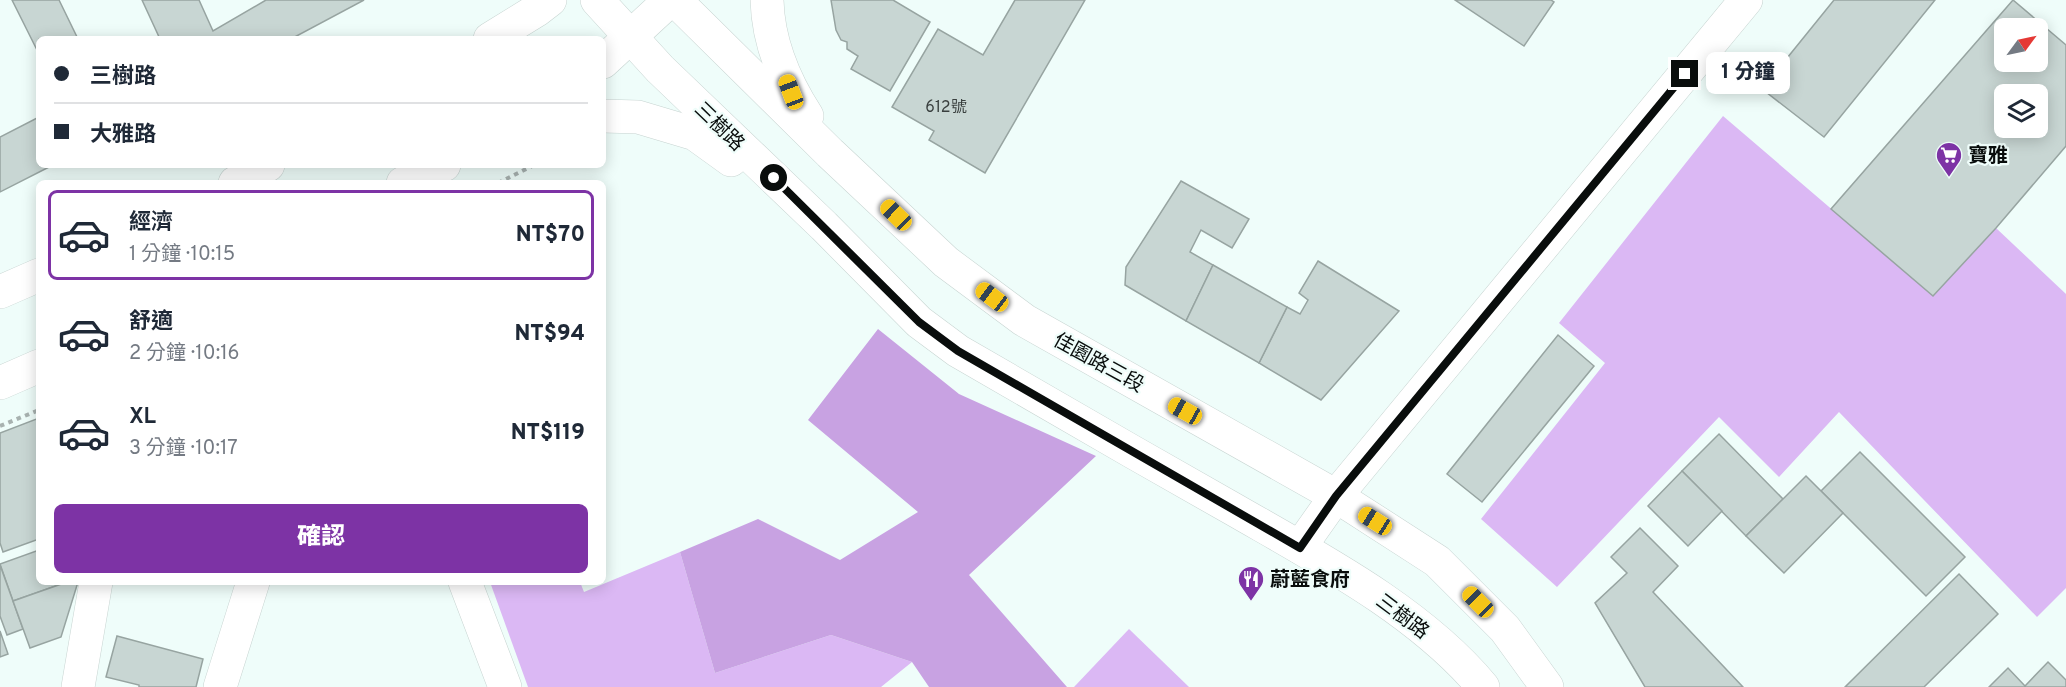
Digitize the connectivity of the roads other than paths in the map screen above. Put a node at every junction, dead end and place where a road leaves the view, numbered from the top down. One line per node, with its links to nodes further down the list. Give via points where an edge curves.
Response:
1 (550, 0): 7 (street)
2 (597, 0): 8 (street, 三樹路)
3 (670, 0): 8 (street)
4 (675, 0): 11 (street, 佳園路三段)
5 (767, 0): 11 (street, via 775,48 791,92)
6 (1746, 0): 23 (street)
7 (495, 36)
8 (630, 38): 9 (street); 18 (street, 三樹路)
9 (606, 59)
10 (606, 116): 18 (street, via 638,117 695,134)
11 (830, 153): 23 (street, 佳園路三段, via 946,262 1024,320)
12 (262, 168): 15 (street)
13 (428, 168): 16 (street)
14 (437, 168): 17 (street)
15 (240, 180)
16 (408, 180)
17 (410, 180)
18 (824, 226): 24 (street, 三樹路, via 919,322 958,351)
19 (36, 276): 20 (street)
20 (0, 292)
21 (36, 367): 22 (street)
22 (0, 383)
23 (1336, 496): 24 (street); 32 (street, 佳園路三段, via 1437,561 1505,629)
24 (1300, 548): 31 (street, 三樹路, via 1400,611 1465,665)
25 (95, 585): 28 (street)
26 (252, 585): 29 (street)
27 (466, 585): 30 (street)
28 (78, 687)
29 (220, 687)
30 (505, 687)
31 (1483, 687)
32 (1547, 687)

